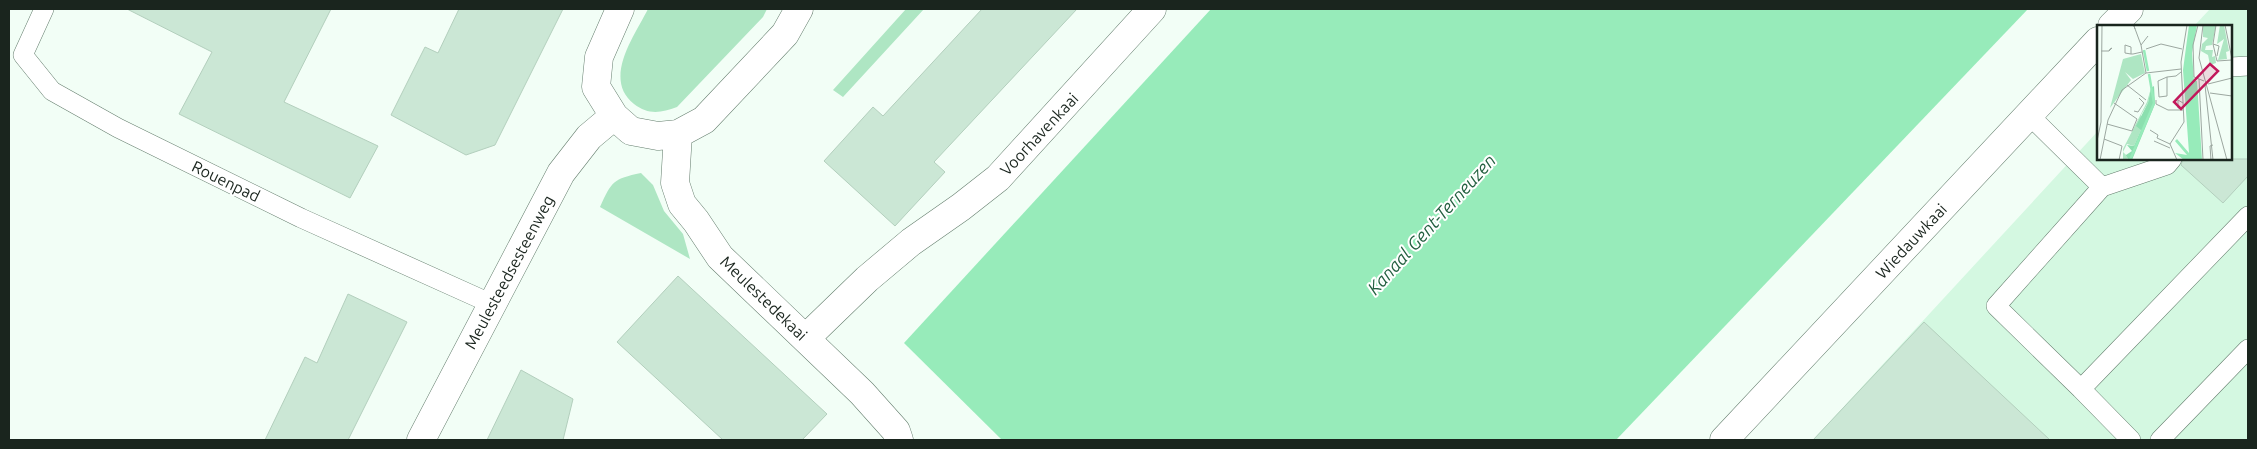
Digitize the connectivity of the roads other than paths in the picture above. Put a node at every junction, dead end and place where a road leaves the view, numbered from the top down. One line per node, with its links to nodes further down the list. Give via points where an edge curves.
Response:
1 (44, 9): 14 (lane, Rouenpad, via 23,55 52,91 118,128 293,214)
2 (620, 9): 9 (street, via 598,57 596,87)
3 (799, 9): 10 (street, via 785,34 704,120)
4 (1152, 9): 15 (street, Voorhavenkaai, via 998,178 911,242)
5 (2097, 42): 8 (street, Wiedauwkaai)
6 (2248, 66): 7 (lane)
7 (2232, 67)
8 (2029, 115): 12 (lane); 20 (street, Wiedauwkaai)
9 (614, 116): 10 (street, via 631,131 658,136); 14 (street, Meulesteedsesteenweg, via 589,137 561,173)
10 (678, 134): 15 (street, Meulestedekaai, via 675,183 682,204 720,257)
11 (2171, 160): 12 (lane, via 2167,165)
12 (2102, 187): 17 (lane, via 1996,306)
13 (2248, 216): 17 (lane)
14 (492, 304): 18 (street, Meulesteedsesteenweg)
15 (815, 329): 19 (street, Meulestedekaai, via 862,393 896,431)
16 (2248, 349): 22 (lane)
17 (2081, 389): 21 (lane)
18 (421, 440)
19 (899, 440)
20 (1724, 440)
21 (2130, 440)
22 (2160, 440)

